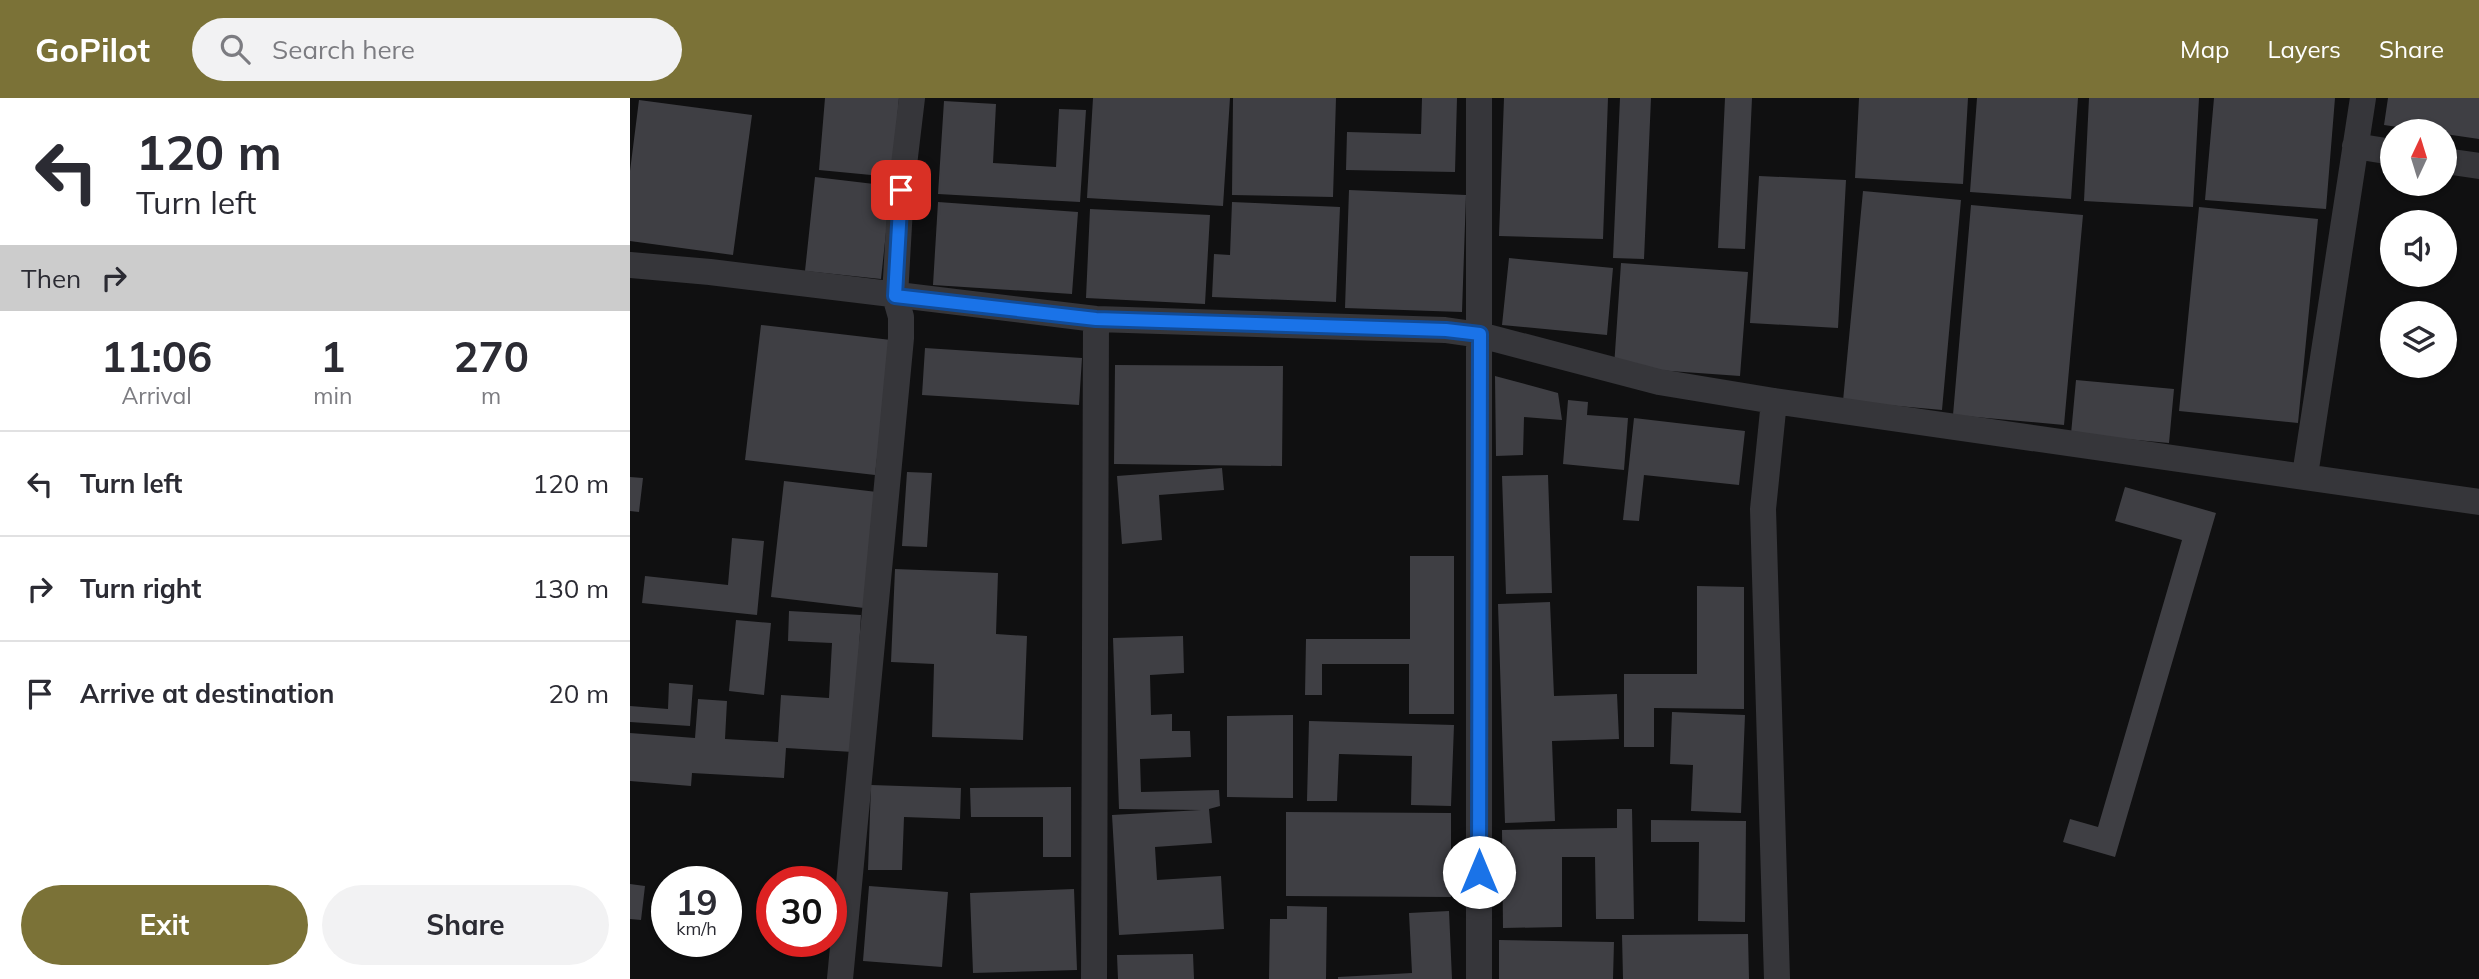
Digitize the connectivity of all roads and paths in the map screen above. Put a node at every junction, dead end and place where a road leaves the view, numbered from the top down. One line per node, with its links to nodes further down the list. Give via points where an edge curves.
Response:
1 (912, 98): 9 (street)
2 (1479, 98): 11 (street)
3 (2363, 98): 4 (street)
4 (2355, 146): 5 (street); 13 (street)
5 (2380, 150)
6 (2457, 163): 7 (street)
7 (2479, 166)
8 (630, 265): 9 (street)
9 (895, 296): 10 (street); 15 (street, via 901,338)
10 (1096, 319): 11 (street); 16 (street)
11 (1480, 334): 12 (street, via 1659,382); 17 (street)
12 (1774, 401): 13 (street); 18 (street, via 1763,509)
13 (2305, 475): 14 (street)
14 (2479, 502)
15 (840, 979)
16 (1094, 979)
17 (1479, 979)
18 (1777, 979)

